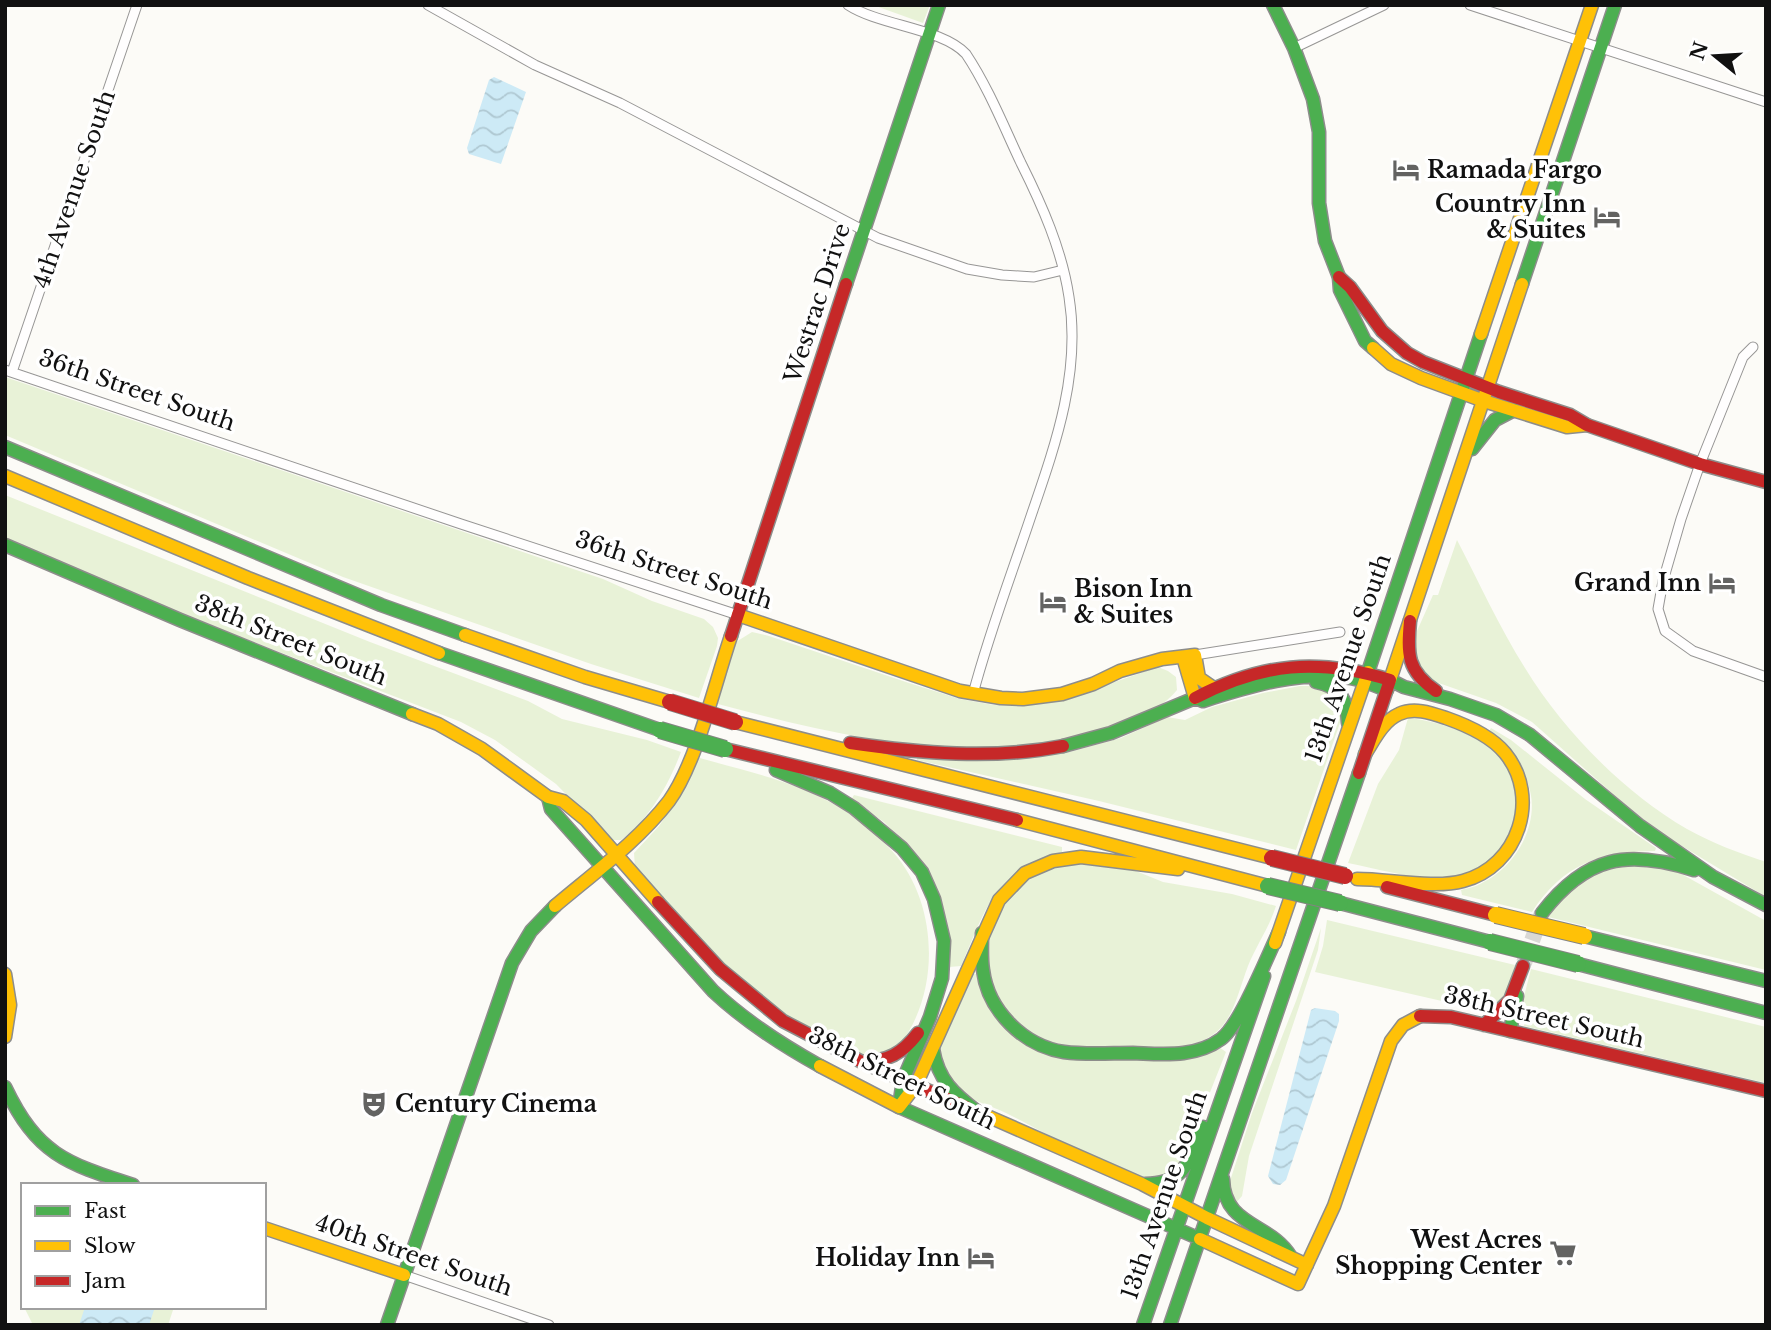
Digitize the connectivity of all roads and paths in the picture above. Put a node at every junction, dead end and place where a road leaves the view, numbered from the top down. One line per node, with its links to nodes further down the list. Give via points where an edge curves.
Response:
1 (137, 5): 20 (street, 4th Avenue South)
2 (428, 5): 16 (street, via 535,65 620,103)
3 (848, 5): 10 (street)
4 (939, 5): 10 (main road, Westrac Drive)
5 (1273, 5): 13 (main road)
6 (1384, 5): 13 (street)
7 (1470, 5): 11 (street)
8 (1592, 5): 11 (main road, 13th Avenue South)
9 (1615, 5): 12 (main road, 13th Avenue South)
10 (929, 35): 16 (main road, Westrac Drive); 18 (street, via 960,48 972,63 1043,210)
11 (1580, 41): 12 (street); 15 (main road, 13th Avenue South)
12 (1601, 47): 14 (street); 17 (main road, 13th Avenue South)
13 (1294, 48): 21 (main road, via 1313,99 1319,132 1325,241 1358,329 1377,354 1406,372)
14 (1766, 102)
15 (1541, 160): 17 (main road, via 1549,165 1551,176); 21 (main road, 13th Avenue South)
16 (865, 231): 18 (street, via 967,269 1034,276); 33 (main road, Westrac Drive)
17 (1535, 246): 22 (main road, 13th Avenue South)
18 (1063, 270): 42 (street, via 1072,354 1064,414)
19 (1753, 348): 27 (street, via 1743,357)
20 (9, 371): 33 (street, 36th Street South)
21 (1465, 386): 22 (main road); 37 (main road, 13th Avenue South)
22 (1486, 394): 23 (main road); 24 (main road, via 1570,415); 26 (main road, 13th Avenue South)
23 (1514, 410): 24 (main road, via 1567,427); 26 (main road, via 1486,430)
24 (1587, 425): 27 (main road)
25 (5, 447): 46 (main road, bridge, via 381,605 584,677)
26 (1464, 461): 34 (main road, 13th Avenue South)
27 (1700, 464): 29 (main road); 38 (street, via 1658,609 1665,631 1678,642)
28 (5, 476): 31 (main road)
29 (1766, 482)
30 (5, 488): 31 (main road)
31 (140, 533): 47 (main road, bridge, via 384,633 574,703)
32 (5, 545): 49 (main road, 38th Street South, via 438,724)
33 (738, 615): 42 (main road, 36th Street South); 50 (main road, Westrac Drive, via 686,771 670,799)
34 (1410, 621): 40 (main road, 13th Avenue South); 44 (main road, via 1409,662 1425,684)
35 (1340, 632): 36 (street, 36th Street South)
36 (1189, 656): 41 (main road, via 1199,678); 42 (main road, 36th Street South, via 1120,671 1062,694 1023,699); 43 (main road)
37 (1366, 677): 39 (main road); 40 (main road); 41 (main road, via 1340,667 1284,667 1249,672); 45 (main road, 13th Avenue South)
38 (1766, 677)
39 (1294, 678): 43 (main road, via 1203,701); 45 (main road, via 1335,687 1347,706)
40 (1389, 685): 44 (main road); 48 (main road, 13th Avenue South)
41 (1212, 687): 43 (main road)
42 (973, 694)
43 (1195, 698): 46 (main road, via 1100,736 1017,752 871,747)
44 (1450, 699): 53 (main road, via 1496,715 1530,735 1630,818)
45 (1348, 732): 57 (main road, 13th Avenue South)
46 (797, 739): 54 (main road, bridge)
47 (730, 750): 52 (main road); 64 (main road, via 854,808 902,848 922,872 944,941 942,978)
48 (1365, 754): 54 (main road, via 1389,720 1402,712 1438,715 1476,731 1505,753 1523,790 1524,812 1509,851 1467,880 1436,883); 76 (main road, 13th Avenue South)
49 (548, 797): 50 (main road, 38th Street South, via 563,801 586,820); 51 (main road, 38th Street South, via 551,809)
50 (615, 854): 51 (main road, Westrac Drive); 70 (main road, 38th Street South, via 720,969 783,1021)
51 (600, 866): 74 (main road, 38th Street South, via 737,1013 798,1054); 86 (main road, Westrac Drive, via 544,916 512,962)
52 (1214, 871): 58 (main road, via 1081,857 1054,861 1025,873 999,900); 63 (main road, bridge)
53 (1713, 877): 55 (main road); 56 (main road, via 1653,859 1614,860 1577,875)
54 (1351, 878): 61 (main road, bridge)
55 (1766, 905)
56 (1542, 913)
57 (1279, 932): 58 (main road, via 1223,1038 1202,1050 1179,1054 1065,1052 1043,1047 1021,1034 1001,1014 990,994 983,972); 69 (main road, 13th Avenue South)
58 (982, 933): 68 (main road)
59 (1523, 966): 62 (main road)
60 (5, 974): 67 (main road, via 10,1005)
61 (1766, 981)
62 (1519, 984): 65 (main road, via 1502,1012); 66 (main road)
63 (1766, 1013)
64 (930, 1017): 70 (main road, via 900,1053 887,1061); 71 (main road)
65 (1484, 1025): 66 (main road, 38th Street South); 85 (main road, 38th Street South, via 1423,1015 1398,1029 1334,1206)
66 (1510, 1031): 73 (main road, 38th Street South)
67 (5, 1037)
68 (933, 1047): 71 (main road); 75 (main road, via 941,1080)
69 (1235, 1059): 78 (main road, via 1182,1175 1166,1184); 79 (main road, 13th Avenue South)
70 (862, 1062): 71 (main road, 38th Street South)
71 (910, 1082): 74 (main road); 75 (main road, 38th Street South)
72 (5, 1087): 77 (main road, via 16,1112 48,1151 68,1163)
73 (1766, 1091)
74 (899, 1107): 81 (main road, 38th Street South)
75 (978, 1112): 78 (main road, 38th Street South)
76 (1224, 1168): 80 (main road, 13th Avenue South); 84 (main road, via 1227,1204 1244,1221 1283,1243)
77 (127, 1183)
78 (1142, 1184): 79 (main road, 38th Street South)
79 (1184, 1205): 80 (main road, 38th Street South); 81 (main road, 13th Avenue South)
80 (1207, 1217): 83 (main road, 13th Avenue South); 84 (main road, 38th Street South)
81 (1176, 1227): 83 (main road, 38th Street South); 89 (main road, 13th Avenue South)
82 (266, 1229): 86 (main road, 40th Street South)
83 (1200, 1239): 85 (main road, 38th Street South, via 1298,1284); 90 (main road, 13th Avenue South)
84 (1291, 1257): 85 (main road, 38th Street South)
85 (1307, 1265)
86 (404, 1275): 87 (main road, Westrac Drive); 88 (street, 40th Street South)
87 (387, 1325)
88 (550, 1325)
89 (1143, 1325)
90 (1170, 1325)

